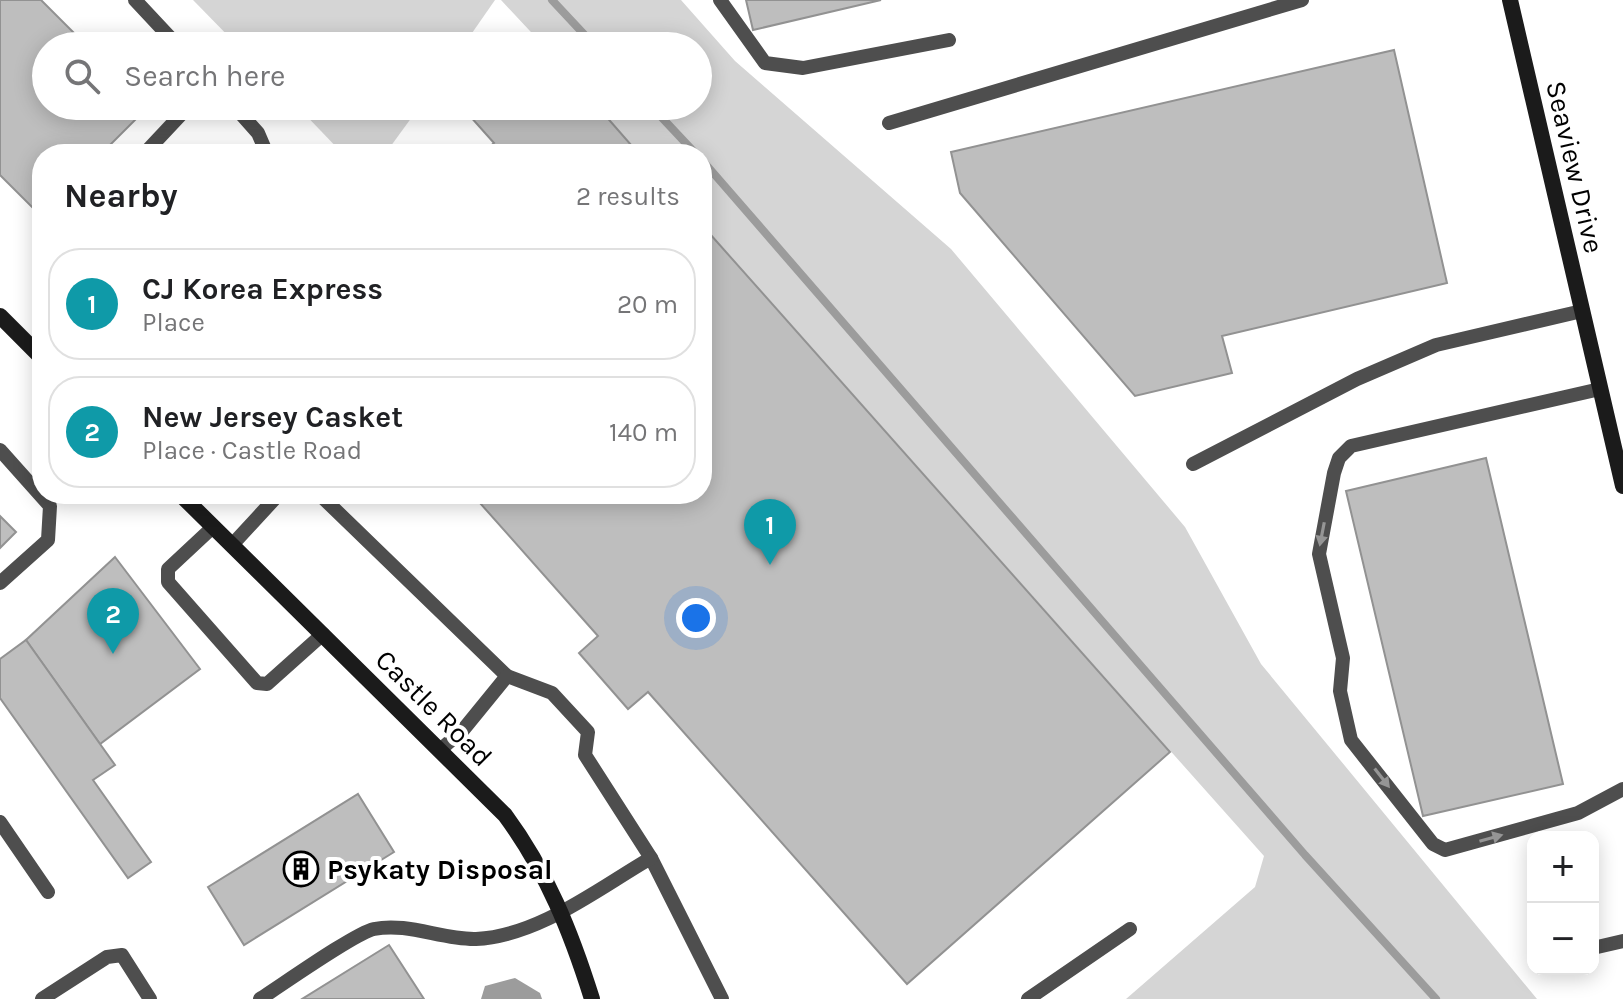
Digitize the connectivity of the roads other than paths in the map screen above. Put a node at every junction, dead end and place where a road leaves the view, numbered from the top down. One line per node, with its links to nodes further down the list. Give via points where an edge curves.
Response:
1 (135, 0): 5 (lane)
2 (720, 0): 6 (lane, via 765,63 803,68)
3 (1302, 0): 9 (lane)
4 (1510, 0): 12 (street, Seaview Drive)
5 (165, 32)
6 (949, 40)
7 (176, 120): 10 (lane)
8 (246, 120): 11 (lane)
9 (889, 123)
10 (153, 144)
11 (263, 144)
12 (1582, 311): 15 (street, Seaview Drive); 17 (lane, via 1436,345 1357,379)
13 (0, 316): 14 (street)
14 (32, 348)
15 (1600, 389): 19 (street, Seaview Drive); 33 (lane, one-way to 33, via 1351,446 1339,458 1319,554 1343,658 1340,691 1351,740 1433,844 1445,850)
16 (0, 450): 18 (lane)
17 (1193, 464)
18 (32, 486)
19 (1623, 486)
20 (48, 504): 26 (lane, via 48,540)
21 (190, 504): 24 (street, Castle Road)
22 (270, 504): 25 (lane)
23 (329, 504): 28 (lane)
24 (213, 527): 25 (street, Castle Road); 27 (lane, via 168,569 168,582 257,683 267,684)
25 (232, 545): 27 (street, Castle Road)
26 (0, 583)
27 (323, 634): 29 (street, Castle Road)
28 (507, 676): 29 (lane); 34 (lane, via 552,693 588,732 585,755)
29 (440, 750): 36 (street, Castle Road, via 505,815 543,869)
30 (1623, 789): 32 (lane)
31 (0, 822): 35 (lane)
32 (1540, 831)
33 (1527, 834)
34 (651, 858): 36 (lane); 44 (lane)
35 (48, 892)
36 (562, 910): 42 (lane, via 510,933 475,939 371,929); 43 (street, Castle Road)
37 (1130, 929): 45 (lane)
38 (1623, 941): 39 (lane)
39 (1599, 947)
40 (42, 999): 41 (lane, via 107,957 122,955)
41 (150, 999)
42 (260, 999)
43 (592, 999)
44 (722, 999)
45 (1028, 999)

